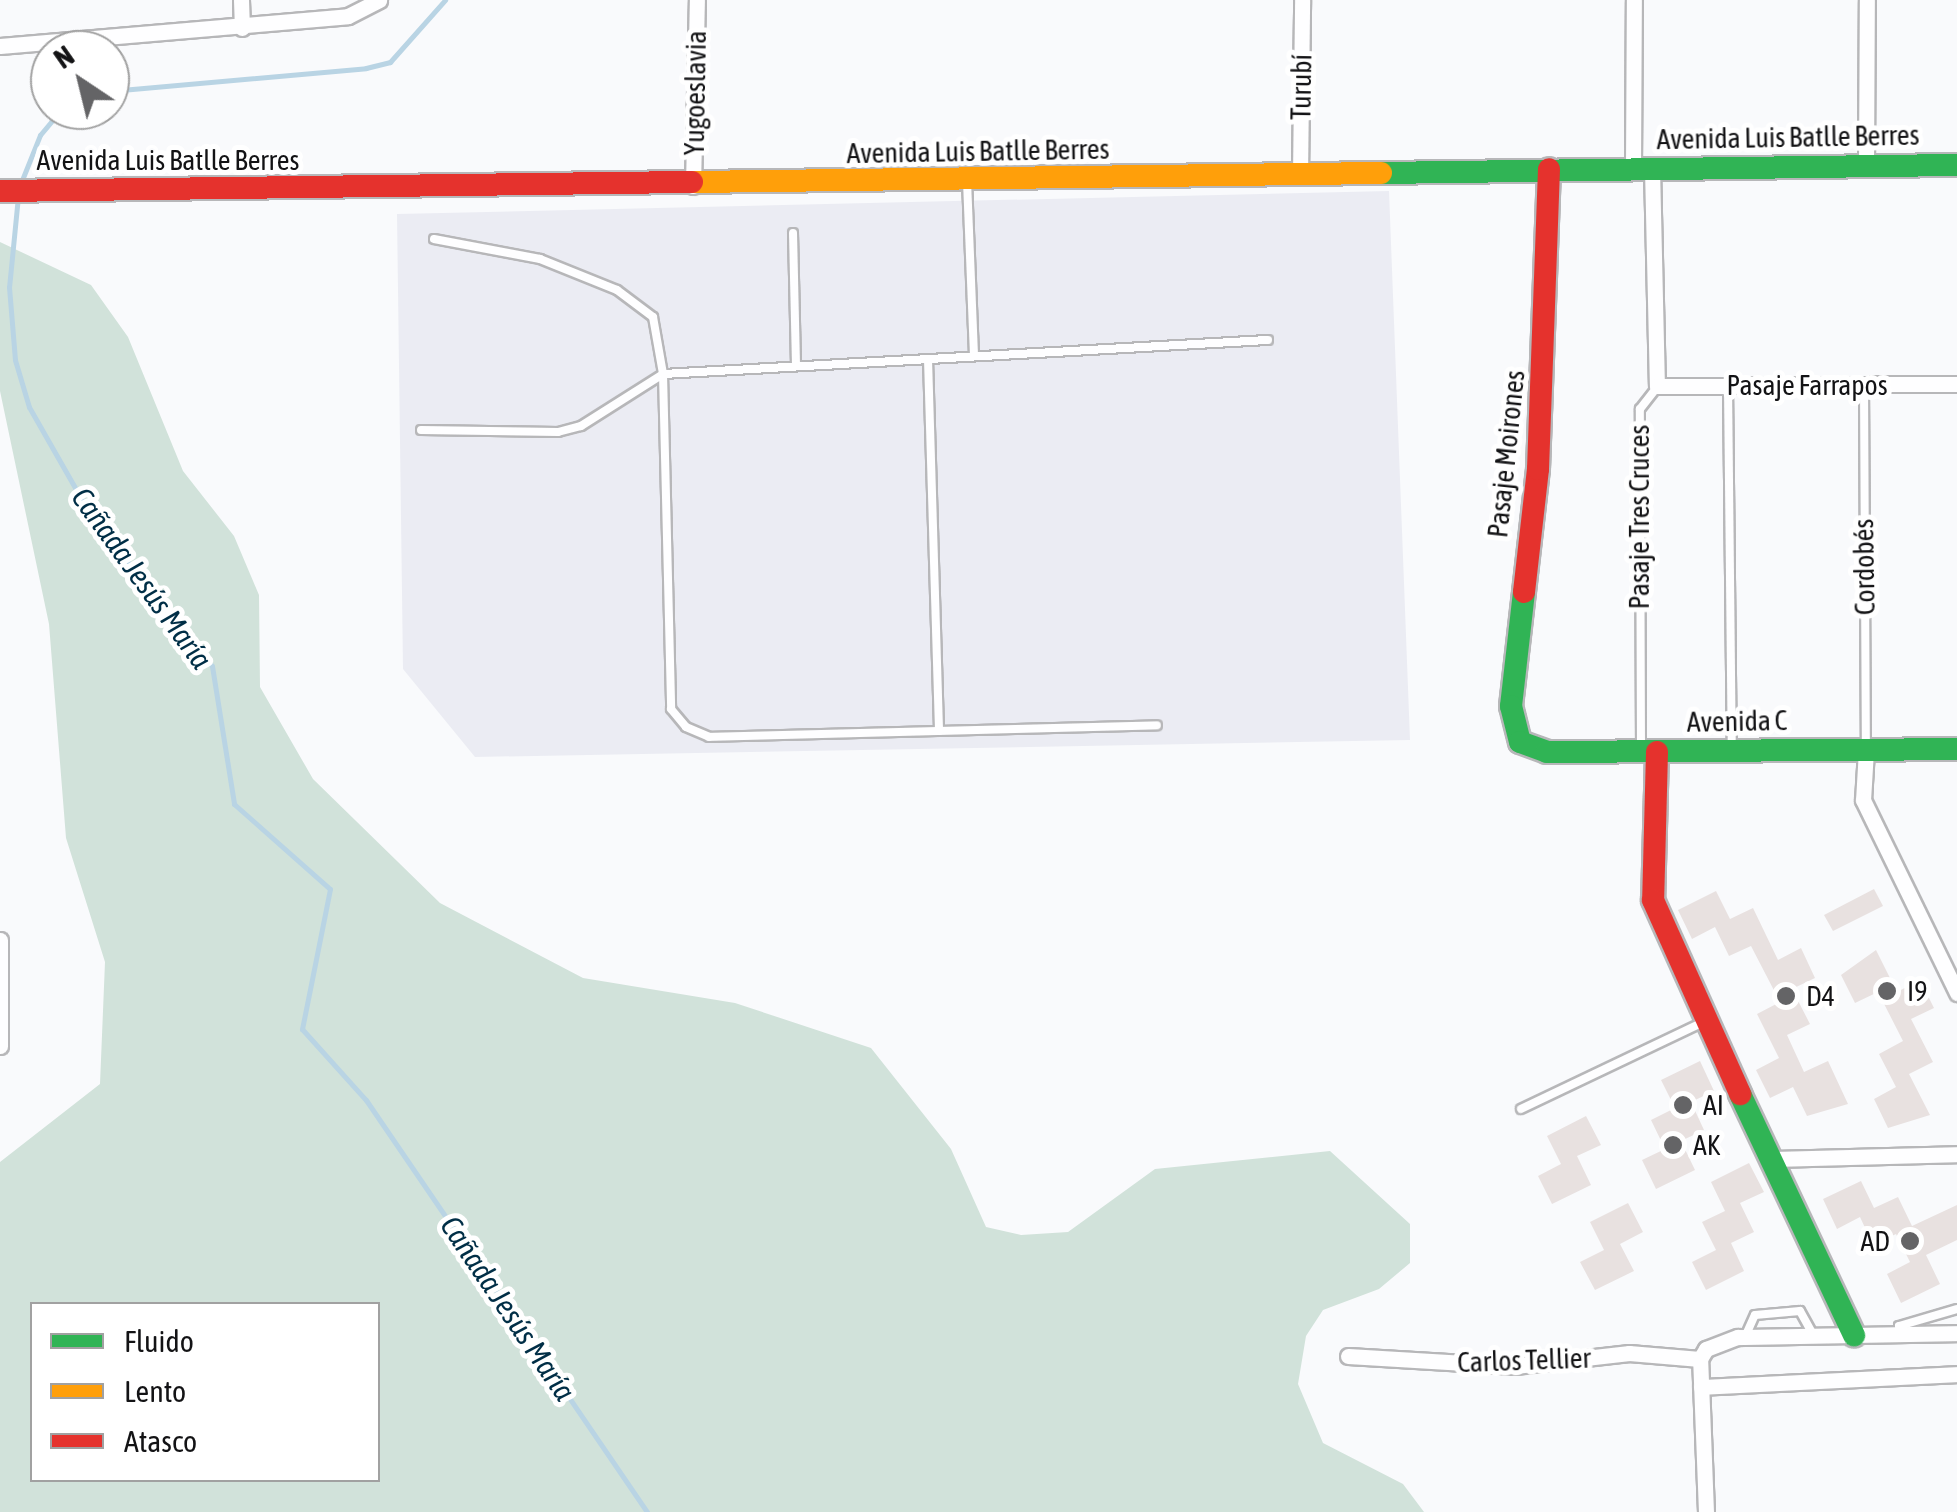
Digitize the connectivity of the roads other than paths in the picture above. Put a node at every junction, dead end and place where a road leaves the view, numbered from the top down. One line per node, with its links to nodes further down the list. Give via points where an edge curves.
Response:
1 (241, 0): 7 (street)
2 (378, 0): 7 (street, via 348,16)
3 (697, 0): 15 (street, Yugoeslavia)
4 (1302, 0): 13 (street, Turubí)
5 (1634, 0): 12 (street, Pasaje Tres Cruces)
6 (1867, 0): 10 (street)
7 (242, 28): 8 (street)
8 (0, 46)
9 (1957, 164): 10 (main road, Avenida Luis Batlle Berres)
10 (1866, 166): 12 (main road, Avenida Luis Batlle Berres)
11 (1549, 168): 12 (main road, Avenida Luis Batlle Berres); 13 (main road, Avenida Luis Batlle Berres); 31 (main road, Pasaje Moirones, via 1538,469 1510,706)
12 (1643, 168): 27 (street, Pasaje Tres Cruces)
13 (1300, 175): 14 (main road, Avenida Luis Batlle Berres)
14 (968, 181): 15 (main road, Avenida Luis Batlle Berres); 20 (lane)
15 (694, 186): 16 (main road, Avenida Luis Batlle Berres)
16 (0, 191)
17 (792, 232): 22 (lane)
18 (434, 239): 23 (lane, via 540,259 640,302 654,317)
19 (1268, 340): 20 (lane)
20 (974, 356): 21 (lane)
21 (928, 359): 22 (lane); 30 (lane)
22 (796, 366): 23 (lane)
23 (663, 374): 28 (lane, via 636,385 581,426 558,432); 30 (lane, via 671,709 686,727 709,737)
24 (1864, 384): 25 (street, Pasaje Farrapos); 26 (street, Pasaje Farrapos); 33 (lane, Cordobés)
25 (1957, 384)
26 (1728, 385): 27 (street, Pasaje Farrapos); 34 (lane)
27 (1657, 386): 35 (lane, Pasaje Tres Cruces, via 1640,408)
28 (421, 430)
29 (1157, 725): 30 (lane)
30 (939, 731)
31 (1520, 742): 35 (main road, Avenida C, via 1532,751)
32 (1957, 749): 33 (main road, Avenida C)
33 (1866, 750): 34 (main road, Avenida C); 37 (street, via 1863,800)
34 (1733, 751): 35 (main road, Avenida C)
35 (1649, 752): 38 (main road, via 1653,900)
36 (0, 940): 39 (street)
37 (1957, 993)
38 (1706, 1021): 40 (lane); 42 (main road)
39 (0, 1046)
40 (1521, 1110)
41 (1957, 1154): 42 (street)
42 (1771, 1159): 46 (main road)
43 (1957, 1309): 45 (lane, via 1899,1326)
44 (1957, 1333): 45 (street)
45 (1900, 1334): 46 (street)
46 (1854, 1335): 47 (street)
47 (1814, 1336): 48 (street); 48 (lane, via 1800,1311 1754,1315)
48 (1745, 1337): 50 (street, via 1706,1349)
49 (1348, 1356): 50 (street, Carlos Tellier, via 1515,1366 1630,1353)
50 (1700, 1359): 52 (street)
51 (1957, 1374): 52 (street)
52 (1701, 1387): 53 (street)
53 (1706, 1512)

